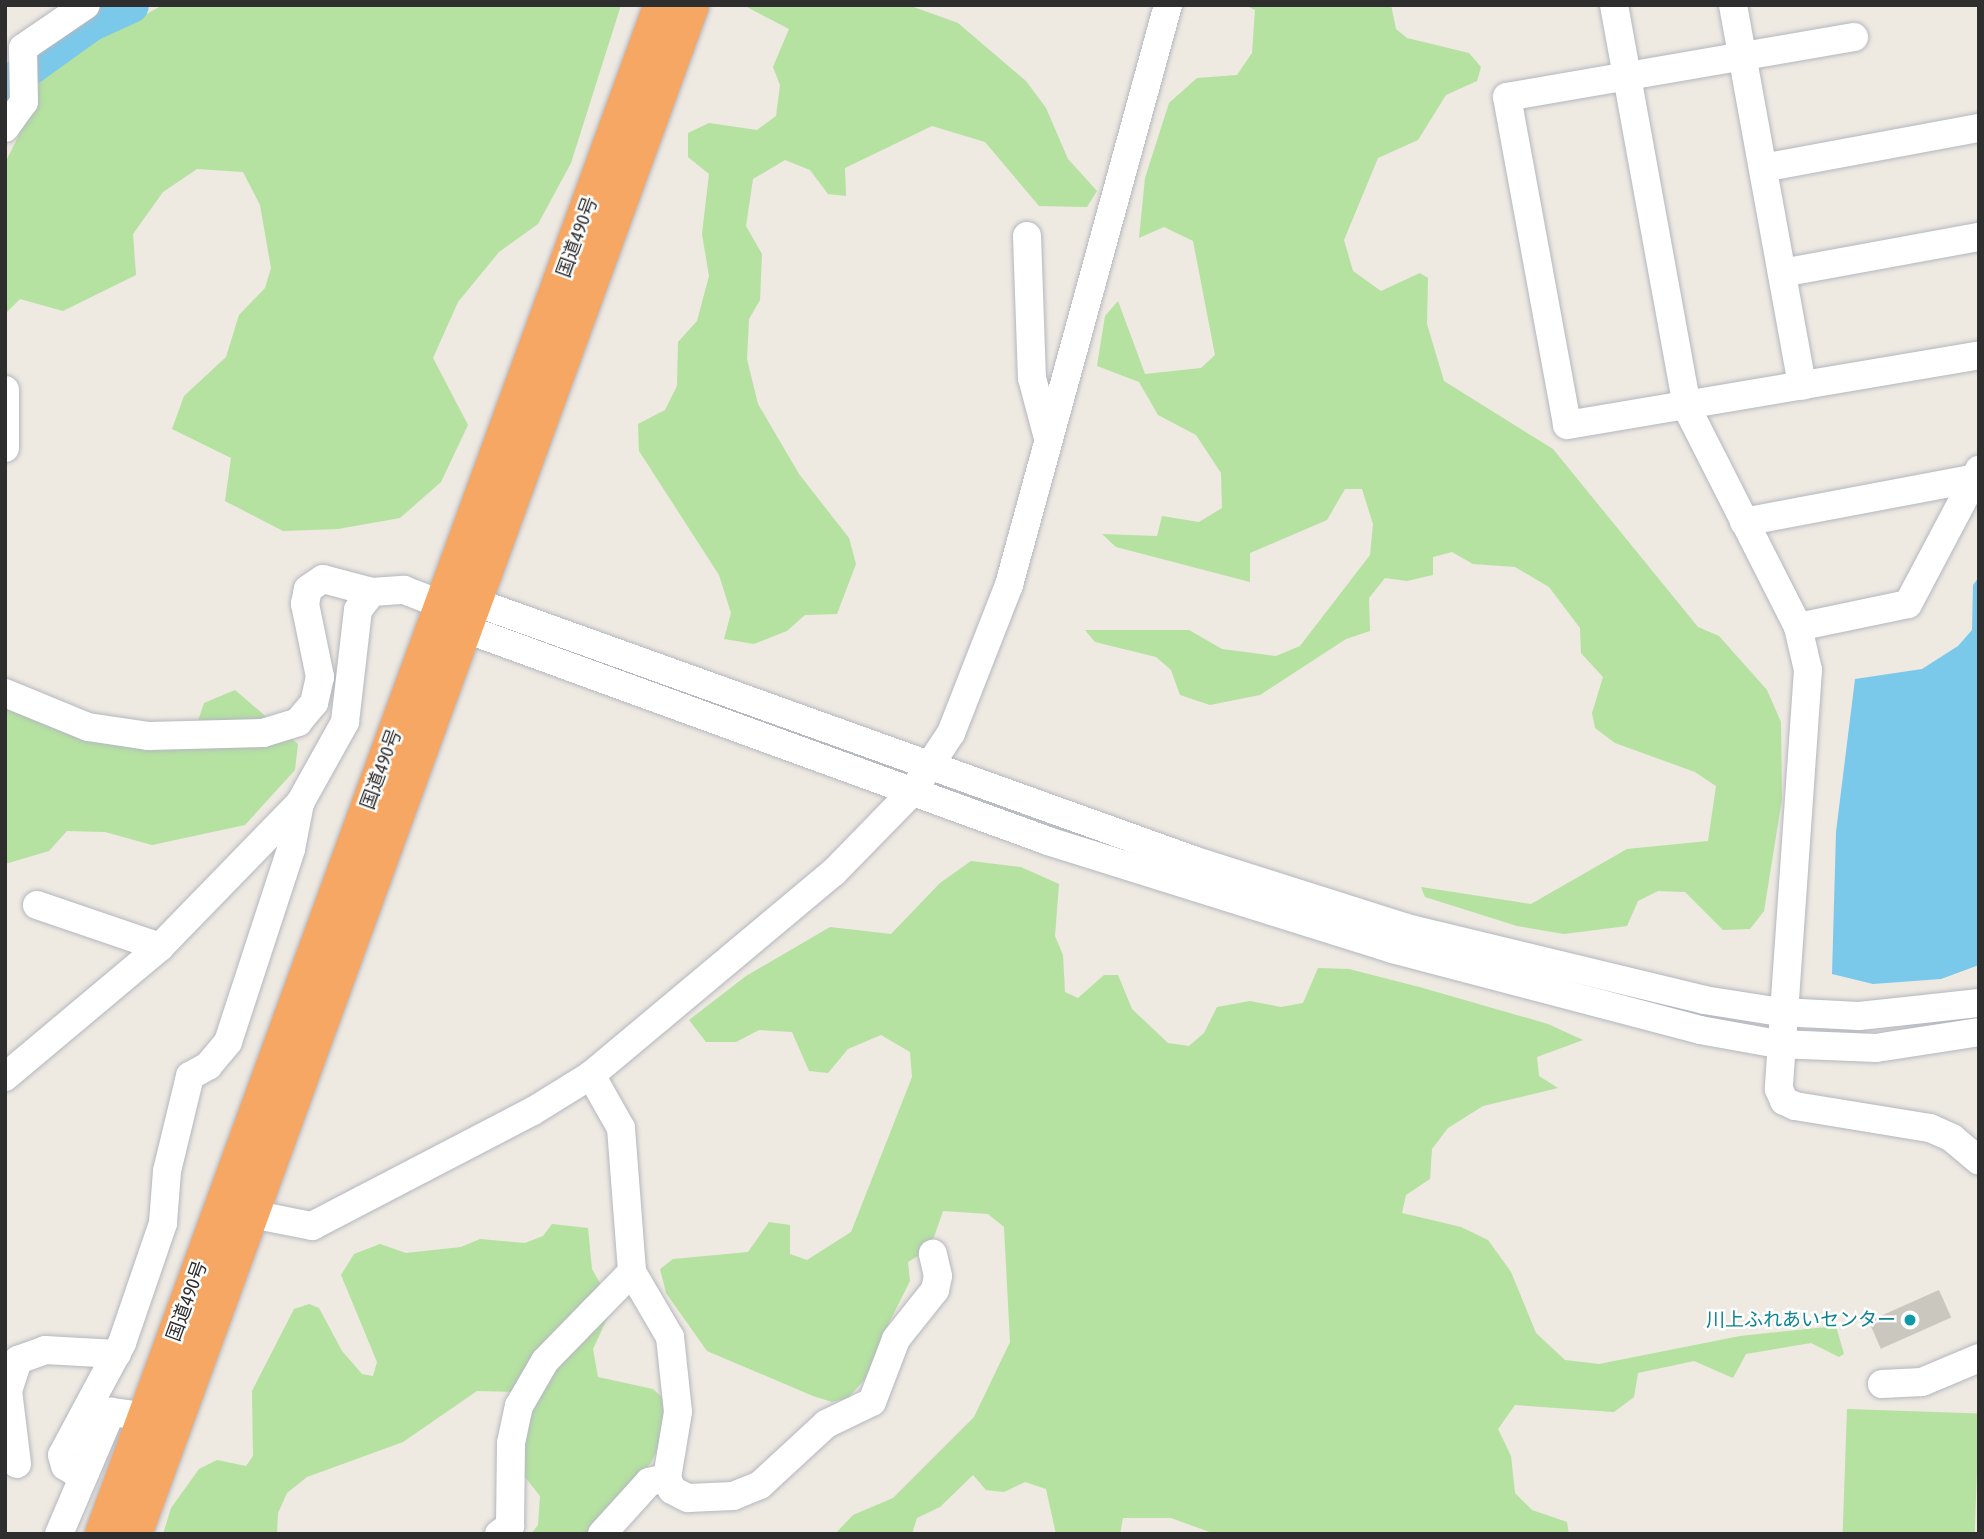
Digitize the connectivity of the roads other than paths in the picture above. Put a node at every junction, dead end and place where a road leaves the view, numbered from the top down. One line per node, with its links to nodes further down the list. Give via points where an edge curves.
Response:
1 (86, 5): 10 (street, via 23,48 24,102)
2 (663, 5): 25 (highway, 国道490号)
3 (690, 5): 25 (highway, 国道490号)
4 (1168, 5): 20 (street)
5 (1614, 5): 9 (street)
6 (1733, 5): 8 (street)
7 (1853, 37): 8 (street)
8 (1743, 57): 9 (street); 12 (street)
9 (1626, 75): 19 (street); 19 (street, via 1507,97 1567,425)
10 (5, 128)
11 (1979, 128): 12 (street)
12 (1763, 167): 15 (street)
13 (1027, 236): 20 (street, via 1032,378)
14 (1979, 237): 15 (street)
15 (1782, 273): 17 (street)
16 (1979, 355): 17 (street)
17 (1802, 386): 19 (street)
18 (5, 390): 21 (street)
19 (1687, 408): 23 (street)
20 (1048, 438): 28 (street, via 1009,584 972,682)
21 (5, 448)
22 (1977, 474): 23 (street); 26 (street, via 1908,604)
23 (1744, 522): 26 (street)
24 (372, 592): 25 (street, via 404,590); 27 (street, via 323,579 308,589 306,612 320,677 314,703 298,722 263,733 149,736 88,727); 30 (street, via 358,610 345,722)
25 (461, 611): 28 (street); 29 (street); 40 (highway, 国道490号)
26 (1798, 627): 34 (street, via 1810,701)
27 (5, 693)
28 (932, 764): 29 (street); 34 (street, via 1193,860 1407,928 1704,1000)
29 (912, 792): 36 (street, via 1174,884 1392,949 1700,1030); 37 (street, via 833,873)
30 (300, 803): 32 (street); 43 (street, via 291,849 228,1042 208,1066 190,1076 167,1171 163,1223)
31 (37, 905): 32 (street)
32 (160, 947): 38 (street)
33 (1979, 1003): 34 (street, via 1859,1016)
34 (1781, 1013): 36 (street)
35 (1979, 1032): 36 (street, via 1876,1048)
36 (1778, 1044): 39 (street, via 1784,1101 1930,1128 1952,1138)
37 (591, 1075): 40 (street, via 533,1111 327,1220 290,1226); 42 (street, via 621,1128)
38 (5, 1077)
39 (1979, 1161)
40 (237, 1212): 46 (highway, 国道490号); 53 (highway, 国道490号)
41 (933, 1254): 49 (street, via 939,1276 935,1290 896,1339 872,1402 836,1417 760,1486 733,1496 688,1498 672,1490)
42 (632, 1272): 49 (street, via 665,1320 676,1368 678,1412); 50 (street, via 545,1361 519,1406 511,1443)
43 (117, 1354): 47 (street, via 45,1350 18,1360 8,1391); 48 (street, via 62,1455 65,1466)
44 (1979, 1358): 45 (street, via 1922,1382)
45 (1882, 1384)
46 (144, 1416): 48 (street, via 111,1412); 52 (highway, 国道490号)
47 (17, 1464)
48 (80, 1475): 51 (street)
49 (667, 1478): 54 (street, via 649,1482)
50 (508, 1531)
51 (59, 1534)
52 (104, 1534)
53 (133, 1534)
54 (602, 1534)

